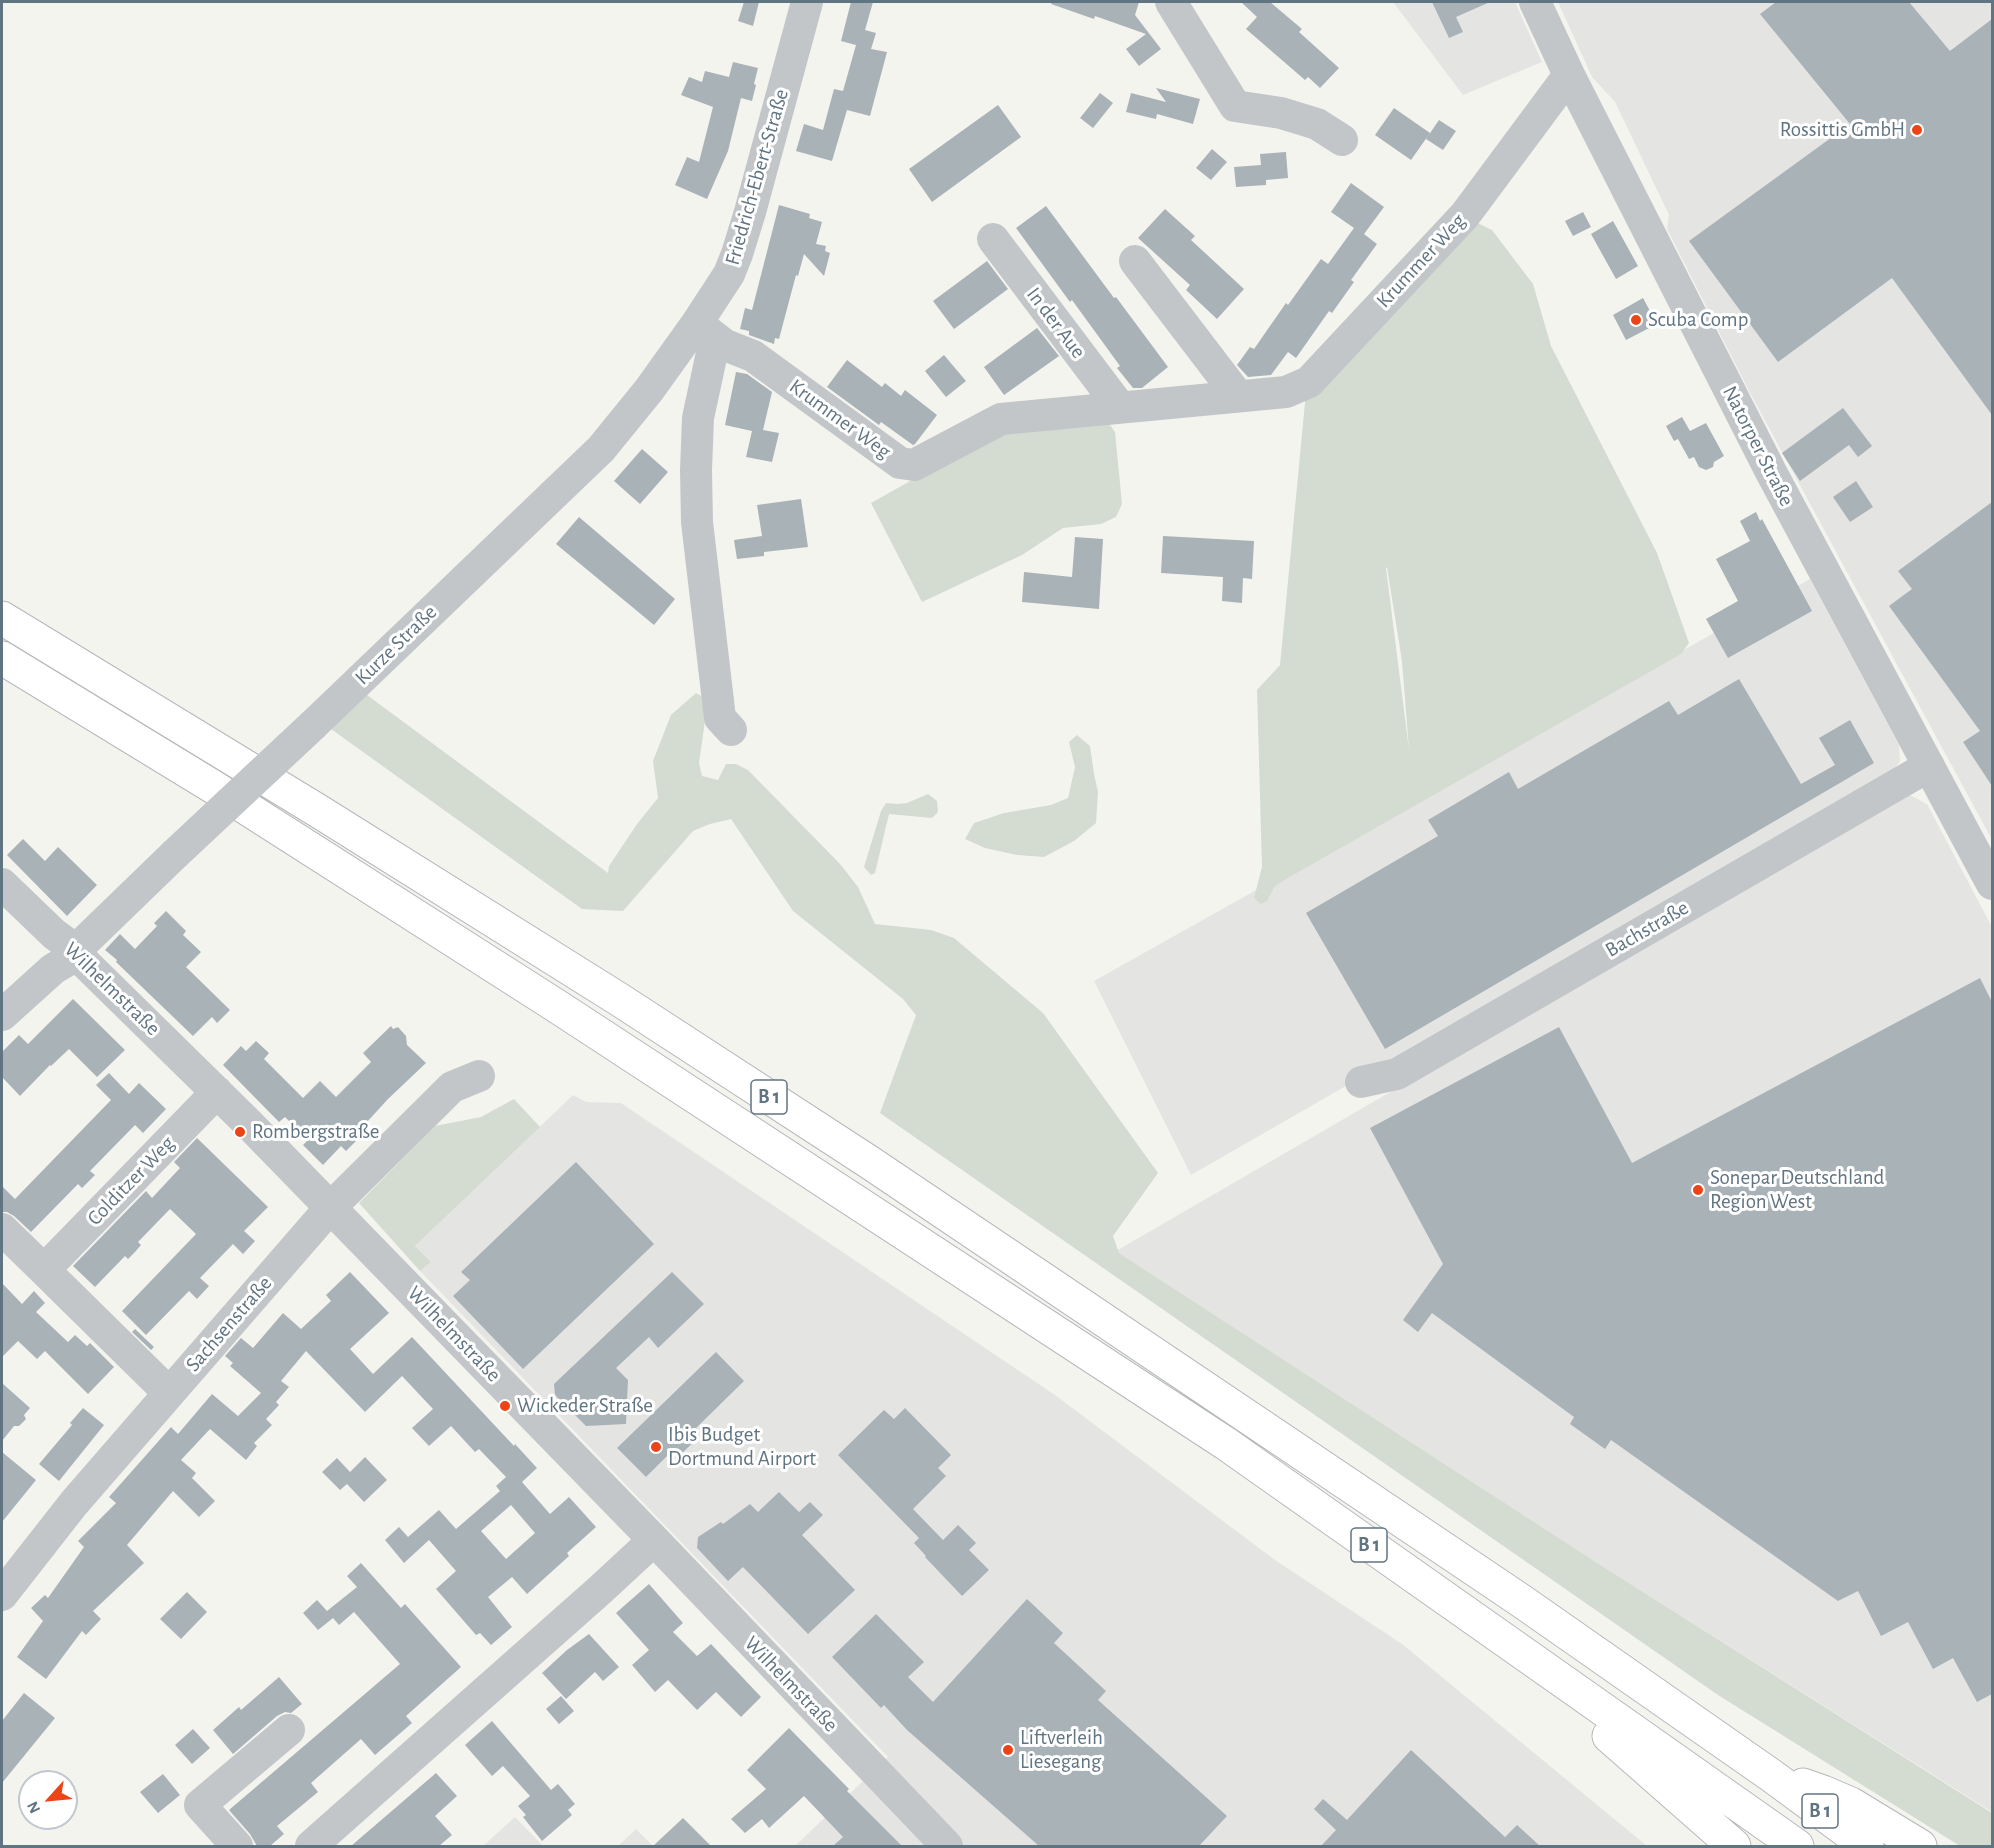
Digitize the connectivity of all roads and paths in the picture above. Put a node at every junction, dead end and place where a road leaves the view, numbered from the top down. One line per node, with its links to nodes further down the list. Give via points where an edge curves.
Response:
1 (807, 2): 8 (street, Friedrich-Ebert-Straße, via 737,254 729,274)
2 (1171, 2): 5 (street, via 1235,106 1281,113 1317,124)
3 (1535, 2): 4 (street, Natorper Straße)
4 (1569, 75): 9 (street, Krummer Weg, via 1465,215 1309,382 1286,392); 14 (street, Natorper Straße, via 1771,472)
5 (1342, 140)
6 (993, 239): 10 (street, In der Aue)
7 (1135, 261): 9 (street)
8 (697, 323): 10 (street, Krummer Weg, via 725,345 753,356 900,463 914,465 1001,419); 13 (street, via 713,348 698,418 697,522 720,718); 17 (street, Kurze Straße, bridge, via 601,449 175,854 83,943)
9 (1238, 396): 10 (street, Krummer Weg)
10 (1119, 406)
11 (2, 618): 30 (highway, B 1, via 620,1000 869,1162 1413,1528)
12 (2, 658): 28 (highway, B 1, via 545,998 882,1218 1225,1443)
13 (731, 730)
14 (1929, 766): 16 (street, Natorper Straße); 20 (street, Bachstraße, via 1397,1074)
15 (2, 884): 17 (street, Wilhelmstraße, via 54,934)
16 (1992, 884)
17 (80, 952): 18 (street, via 53,969); 21 (street, Wilhelmstraße, via 84,962)
18 (2, 1015)
19 (479, 1076): 22 (street, Sachsenstraße, via 452,1087)
20 (1361, 1082)
21 (218, 1092): 22 (street, Wilhelmstraße); 24 (street, Colditzer Weg)
22 (330, 1208): 25 (street, Sachsenstraße); 26 (street, Wilhelmstraße)
23 (2, 1229): 24 (street)
24 (44, 1270): 25 (street)
25 (169, 1393): 27 (street, Sachsenstraße, via 74,1503)
26 (654, 1540): 32 (street); 33 (street, Wilhelmstraße)
27 (2, 1595)
28 (1513, 1647): 34 (highway); 35 (highway, B 1)
29 (289, 1730): 31 (street, via 200,1805)
30 (1772, 1776): 36 (highway, B 1); 37 (highway, via 1851,1804)
31 (237, 1846)
32 (311, 1846)
33 (947, 1846)
34 (1734, 1846)
35 (1797, 1846)
36 (1867, 1846)
37 (1920, 1846)

